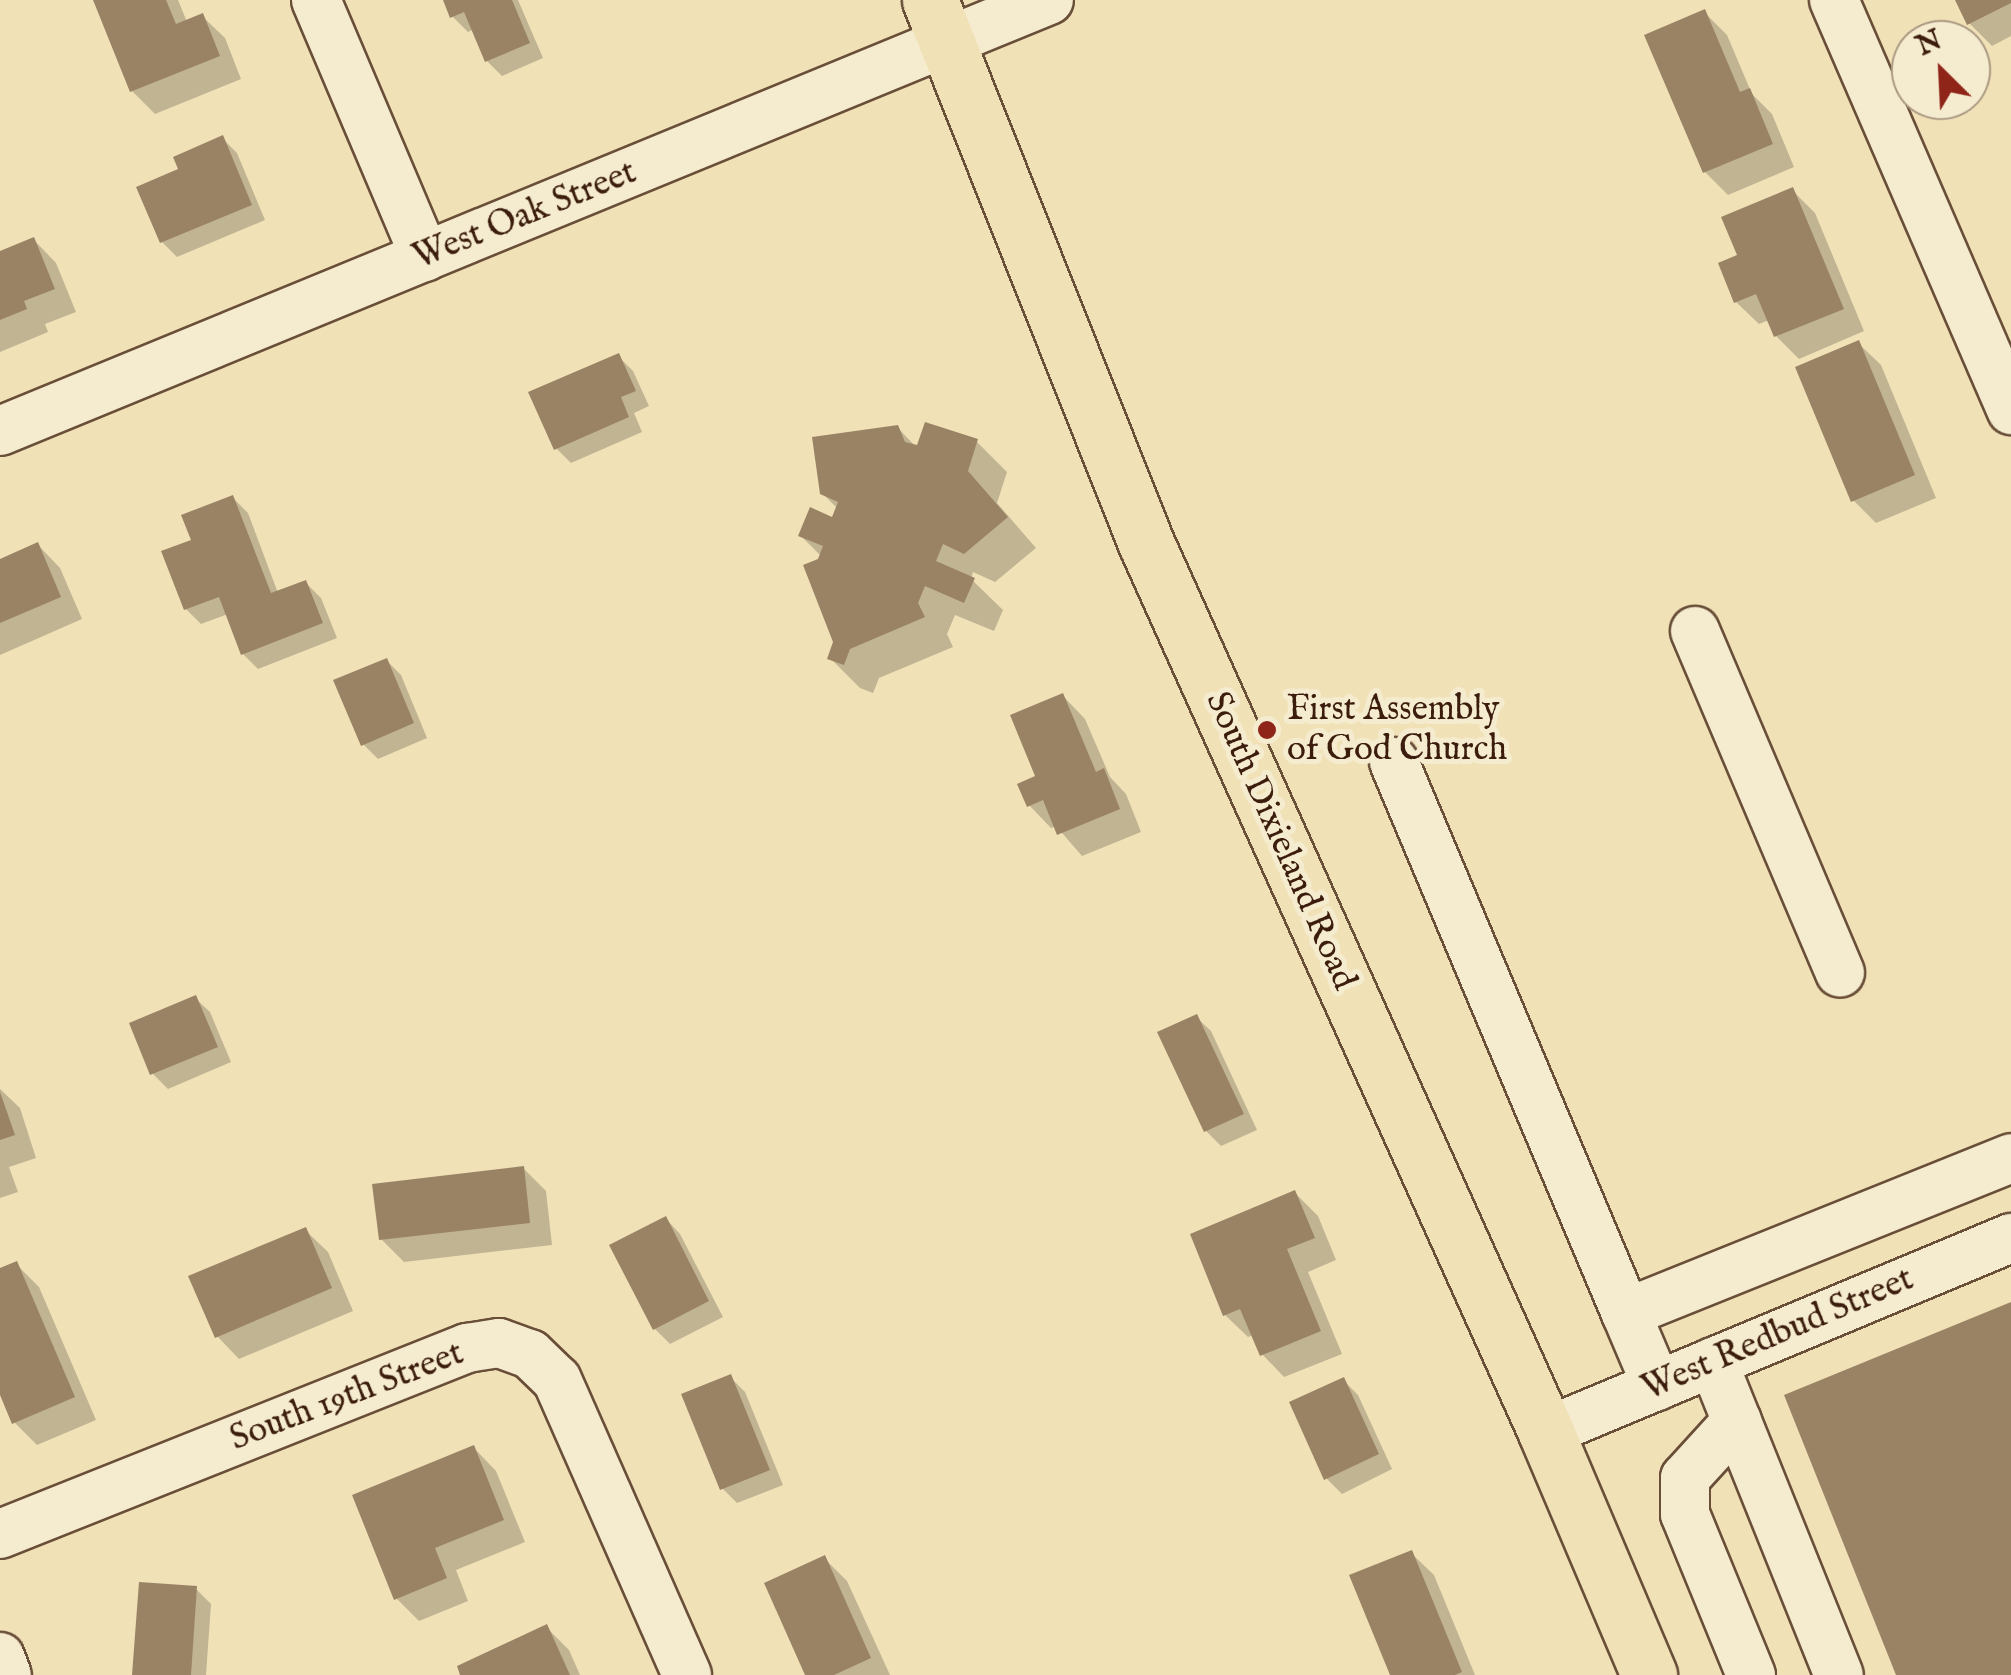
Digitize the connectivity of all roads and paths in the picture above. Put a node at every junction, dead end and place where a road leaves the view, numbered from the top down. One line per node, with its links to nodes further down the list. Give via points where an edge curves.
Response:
1 (316, 0): 5 (street)
2 (1049, 0): 4 (street, West Oak Street)
3 (1834, 0): 6 (street)
4 (938, 21): 5 (street, West Oak Street); 17 (main road, South Dixieland Road, via 1146,544)
5 (424, 257): 7 (street, West Oak Street)
6 (2011, 410)
7 (0, 432)
8 (1695, 631): 10 (street)
9 (1394, 762): 13 (street)
10 (1840, 972)
11 (2011, 1158): 13 (street)
12 (2011, 1238): 14 (street, West Redbud Street)
13 (1626, 1313): 15 (street)
14 (1714, 1362): 15 (street, West Redbud Street); 16 (street)
15 (1656, 1386): 17 (street, West Redbud Street)
16 (1736, 1421): 23 (street, via 1685,1478 1685,1514); 24 (street)
17 (1546, 1432): 22 (main road, South Dixieland Road)
18 (0, 1534): 21 (street, South 19th Street, via 467,1348 499,1344 530,1354 557,1380)
19 (0, 1657): 20 (street)
20 (8, 1675)
21 (687, 1675)
22 (1649, 1675)
23 (1751, 1675)
24 (1839, 1675)

